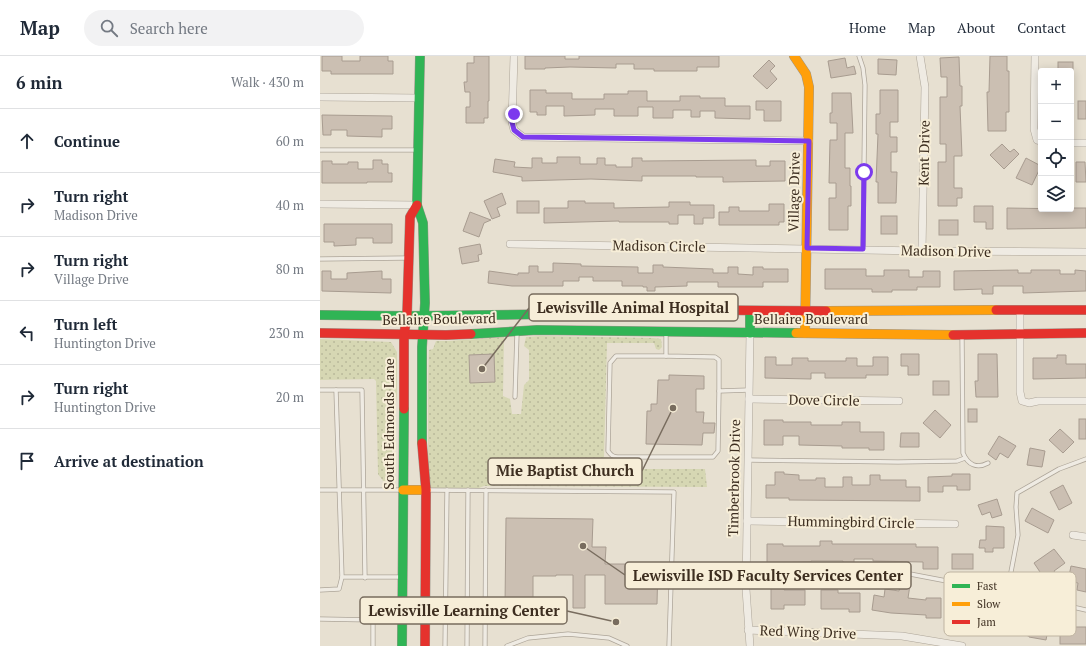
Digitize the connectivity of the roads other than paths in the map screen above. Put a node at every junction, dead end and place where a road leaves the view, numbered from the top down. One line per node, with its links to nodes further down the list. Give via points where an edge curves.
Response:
1 (420, 56): 8 (main road, South Edmonds Lane)
2 (514, 56): 10 (street, via 512,122 514,130 523,137)
3 (794, 56): 10 (main road, Village Drive, via 808,80)
4 (859, 56): 19 (lane, via 865,85)
5 (920, 56): 20 (street, Kent Drive, via 925,87)
6 (1035, 56): 9 (street, via 1034,129)
7 (320, 97): 8 (street)
8 (419, 98): 14 (main road, South Edmonds Lane)
9 (1038, 140)
10 (809, 141): 18 (main road, Village Drive)
11 (1074, 143): 12 (street)
12 (1086, 143)
13 (320, 150): 14 (lane)
14 (418, 150): 16 (main road, South Edmonds Lane)
15 (320, 204): 16 (street)
16 (417, 204): 22 (main road, South Edmonds Lane, via 410,217); 30 (main road, South Edmonds Lane, via 423,223)
17 (510, 244): 18 (street, Madison Circle)
18 (807, 248): 19 (street, Madison Drive); 27 (main road, Village Drive)
19 (863, 249): 20 (street, Madison Drive)
20 (922, 251): 21 (street, Madison Drive)
21 (1086, 252)
22 (408, 258): 23 (lane); 29 (main road, South Edmonds Lane)
23 (320, 259)
24 (750, 310): 27 (main road, Bellaire Boulevard); 30 (main road, Bellaire Boulevard, via 642,309 557,314); 34 (main road, Timberbrook Drive)
25 (1020, 310): 26 (main road, Bellaire Boulevard); 27 (main road, Bellaire Boulevard); 40 (street)
26 (1086, 310)
27 (805, 311): 35 (main road, Village Drive)
28 (320, 315): 29 (main road, Bellaire Boulevard)
29 (407, 316): 30 (main road, Bellaire Boulevard); 37 (main road, South Edmonds Lane)
30 (424, 316): 38 (main road, South Edmonds Lane)
31 (517, 332): 32 (main road, Bellaire Boulevard); 38 (main road, Bellaire Boulevard); 46 (lane)
32 (666, 332): 34 (main road, Bellaire Boulevard); 41 (lane)
33 (320, 333): 37 (main road, Bellaire Boulevard)
34 (750, 333): 35 (main road, Bellaire Boulevard); 44 (street, Timberbrook Drive)
35 (805, 333): 39 (main road, Bellaire Boulevard)
36 (1086, 333): 40 (main road, Bellaire Boulevard)
37 (404, 334): 38 (main road, Bellaire Boulevard); 57 (main road, South Edmonds Lane)
38 (423, 334): 58 (main road, South Edmonds Lane, via 422,442)
39 (962, 334): 40 (main road, Bellaire Boulevard); 50 (lane)
40 (1021, 334): 49 (street, via 1022,401)
41 (666, 356): 45 (lane, via 715,357 719,360); 45 (lane, via 616,356 610,363 608,451 614,457 713,457 718,451)
42 (320, 390): 43 (lane)
43 (336, 390): 55 (lane); 56 (lane, via 362,390)
44 (749, 390): 45 (lane); 47 (street, Timberbrook Drive)
45 (719, 391)
46 (515, 398)
47 (749, 399): 48 (street, Dove Circle); 52 (street, Timberbrook Drive)
48 (899, 401)
49 (1086, 401)
50 (965, 458): 52 (lane, via 957,461 898,462); 53 (lane, via 974,465)
51 (1086, 459): 67 (lane, via 1059,469 1017,493 1018,535)
52 (748, 460): 62 (street, Timberbrook Drive)
53 (988, 464)
54 (320, 490): 55 (lane)
55 (339, 490): 56 (lane); 68 (lane)
56 (365, 490): 57 (lane); 70 (lane)
57 (403, 490): 58 (main road); 69 (main road, South Edmonds Lane)
58 (426, 490): 59 (lane); 76 (main road, South Edmonds Lane)
59 (447, 490): 60 (lane); 83 (lane)
60 (468, 490): 61 (lane); 84 (lane)
61 (486, 490): 85 (lane); 88 (lane, via 674,492)
62 (747, 521): 63 (street, Hummingbird Circle); 66 (street, Timberbrook Drive)
63 (955, 524)
64 (1073, 535): 65 (street)
65 (1086, 537)
66 (746, 570): 71 (lane, via 840,570 910,574); 79 (street, Timberbrook Drive)
67 (1011, 572)
68 (342, 577): 70 (lane); 72 (lane, via 339,590)
69 (402, 577): 70 (lane); 75 (main road, South Edmonds Lane)
70 (365, 578)
71 (944, 581)
72 (320, 590)
73 (1076, 608): 74 (lane)
74 (1086, 610)
75 (402, 618): 76 (main road); 78 (lane); 81 (main road, South Edmonds Lane)
76 (425, 618): 82 (main road, South Edmonds Lane)
77 (320, 619): 78 (lane)
78 (373, 620): 80 (lane)
79 (748, 630): 89 (street, Timberbrook Drive); 90 (street, Red Wing Drive, via 902,636)
80 (373, 646)
81 (402, 646)
82 (425, 646)
83 (445, 646)
84 (467, 646)
85 (485, 646)
86 (507, 646): 87 (lane, via 528,638 568,634 609,638)
87 (627, 646)
88 (669, 646)
89 (750, 646)
90 (962, 646)

